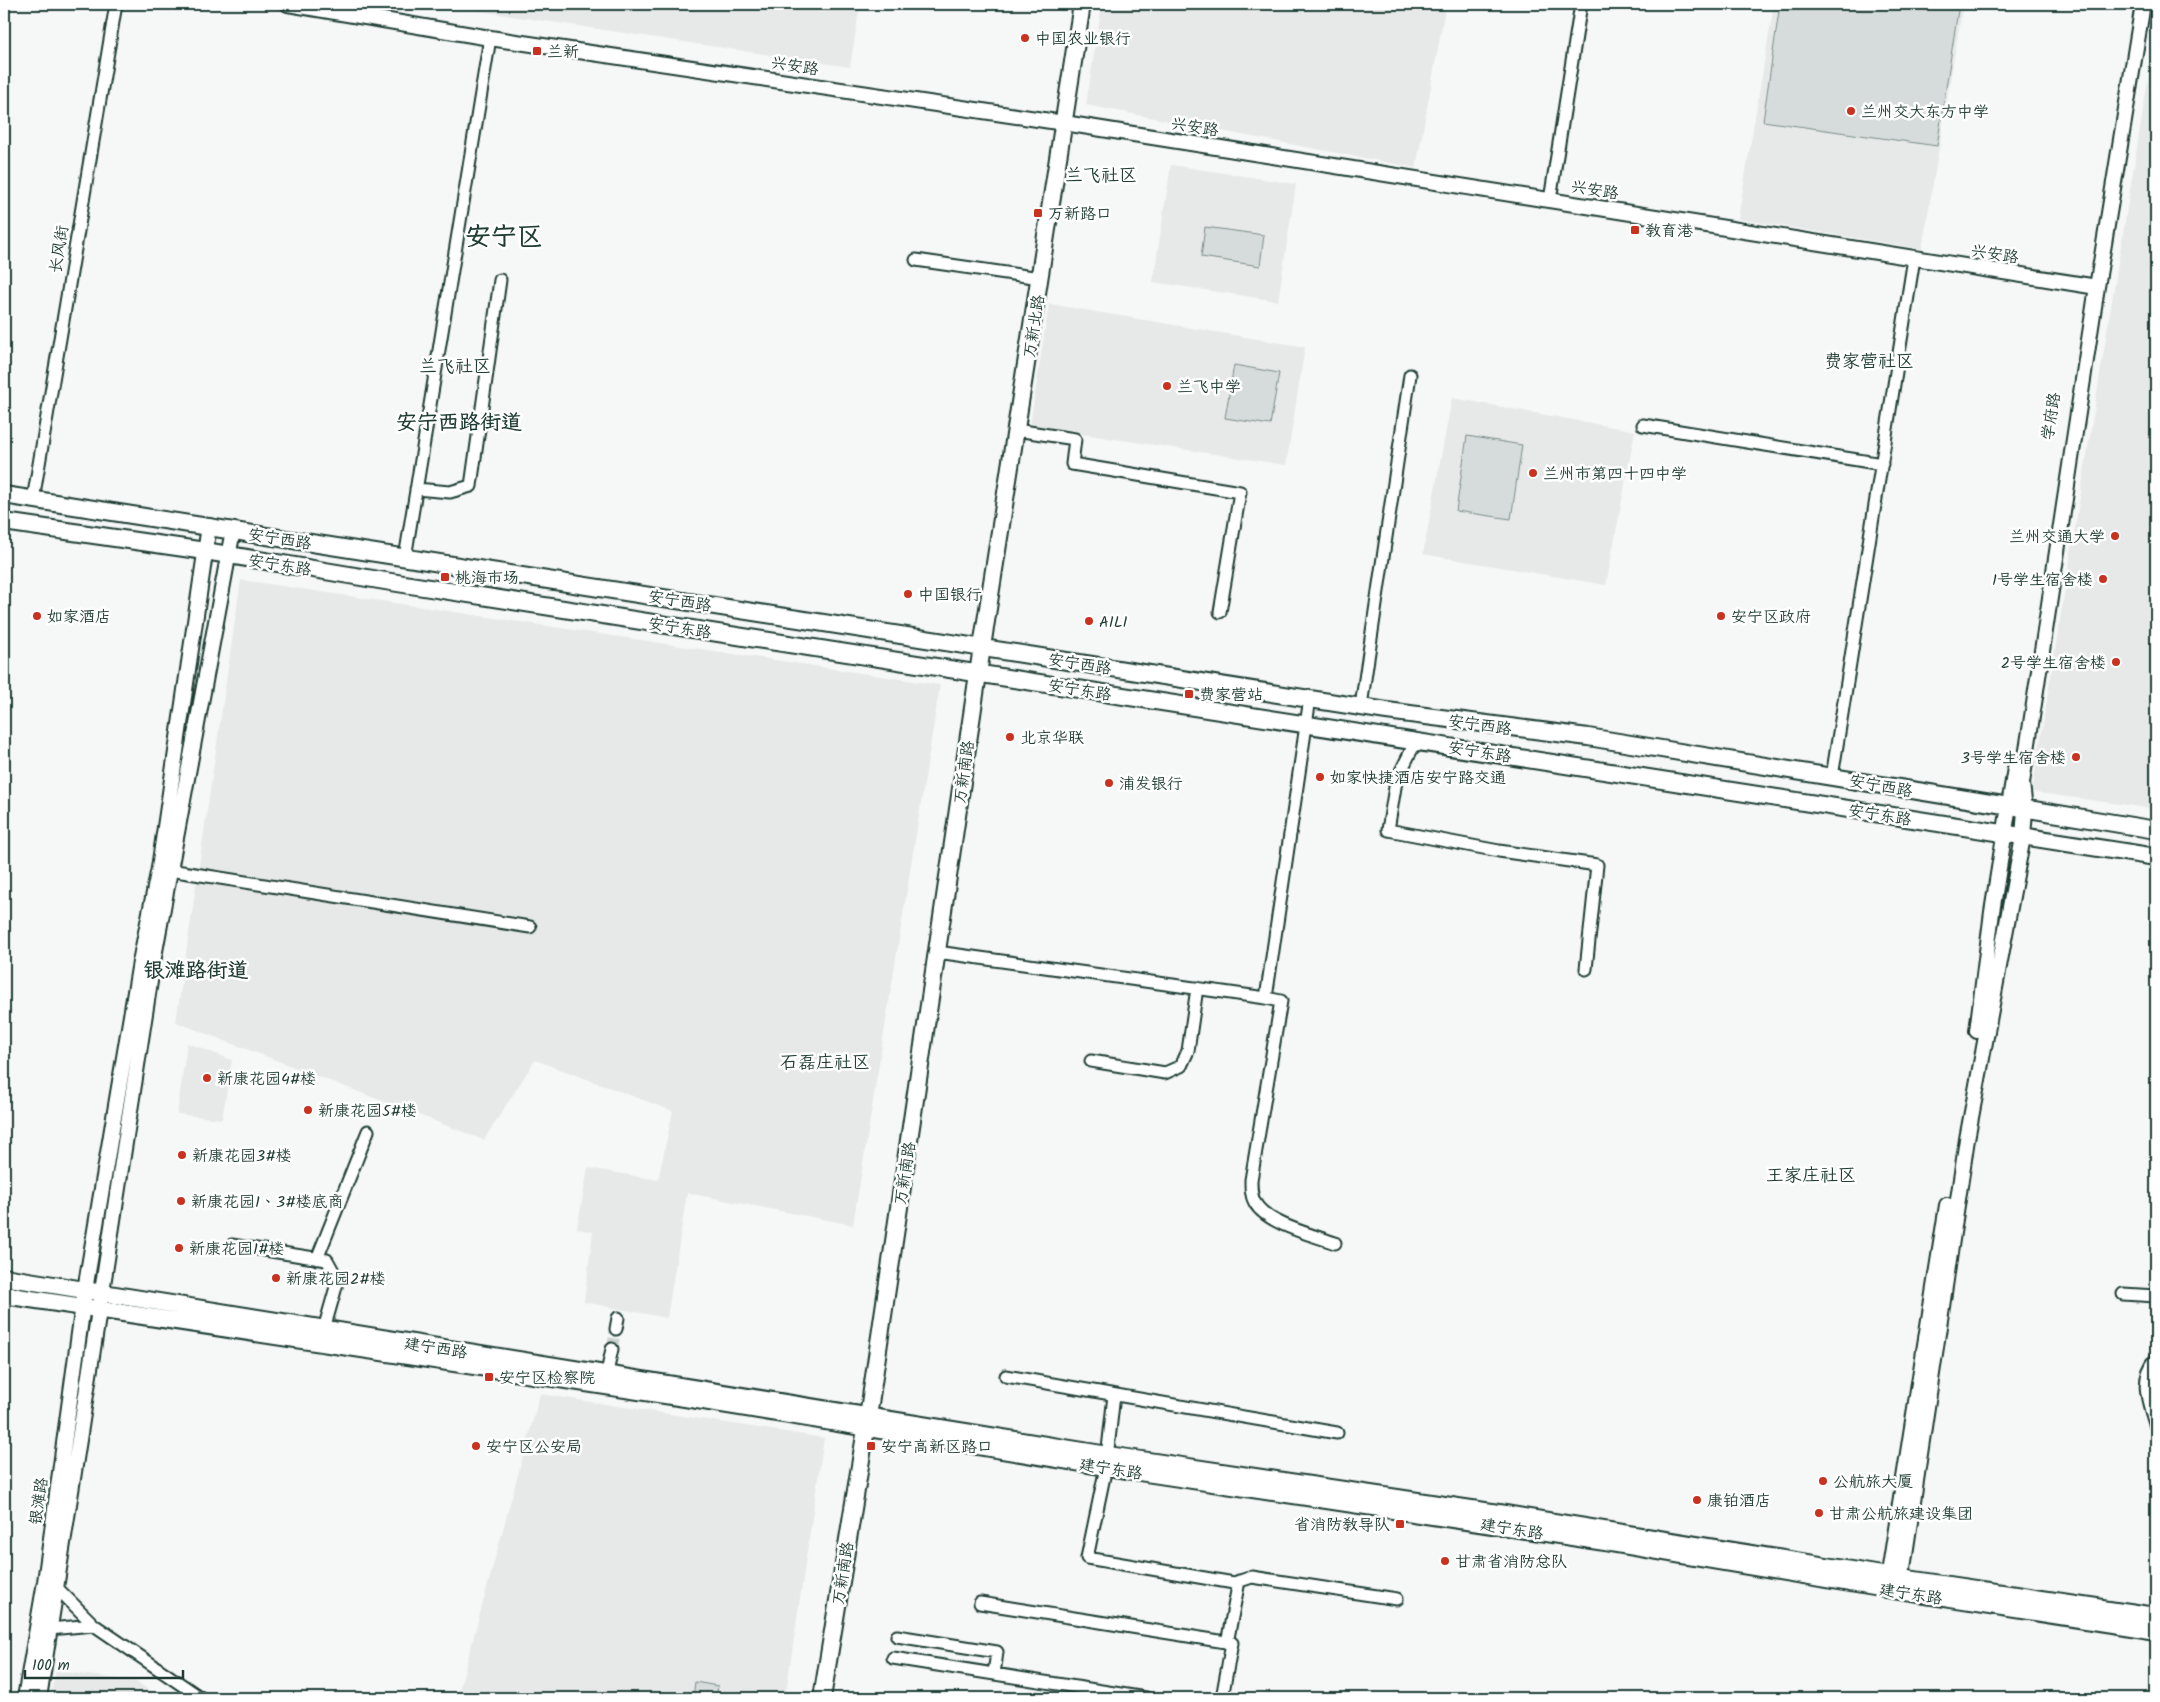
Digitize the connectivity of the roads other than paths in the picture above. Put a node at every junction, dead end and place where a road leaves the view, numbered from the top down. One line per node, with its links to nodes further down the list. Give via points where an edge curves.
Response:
1 (116, 4): 21 (street, 长风街)
2 (288, 4): 7 (street, 兴安路)
3 (1082, 4): 8 (main road, 万新北路)
4 (1581, 4): 9 (street)
5 (2134, 4): 14 (street, 学府路)
6 (2143, 4): 14 (street, 学府路)
7 (490, 38): 8 (street, 兴安路); 19 (street)
8 (1064, 123): 9 (street, 兴安路); 12 (main road, 万新北路)
9 (1550, 200): 10 (street, 兴安路)
10 (1914, 258): 14 (street, 兴安路); 18 (street)
11 (916, 260): 12 (street)
12 (1040, 278): 17 (main road, 万新北路)
13 (500, 280): 19 (street, via 471,486 450,492)
14 (2092, 286): 40 (street, 学府路)
15 (1410, 375): 36 (street)
16 (1643, 425): 18 (street)
17 (1016, 430): 32 (street, via 1075,439 1072,464 1240,492); 33 (main road, 万新北路)
18 (1882, 464): 39 (street)
19 (416, 489): 30 (street)
20 (4, 495): 21 (main road, 安宁西路)
21 (33, 500): 22 (main road, 安宁西路)
22 (155, 518): 24 (main road, 安宁西路); 27 (main road, via 161,532)
23 (4, 522): 27 (main road, 安宁东路)
24 (209, 526): 25 (main road, 安宁西路); 28 (street)
25 (233, 530): 26 (main road, 安宁西路); 29 (street)
26 (279, 537): 30 (main road, 安宁西路); 31 (main road, via 272,547)
27 (149, 543): 28 (main road, 安宁东路)
28 (205, 551): 29 (main road, 安宁东路); 47 (street)
29 (227, 555): 31 (main road, 安宁东路); 47 (street)
30 (405, 558): 33 (main road, 安宁西路)
31 (274, 563): 34 (main road, 安宁东路)
32 (1220, 612)
33 (982, 647): 34 (main road, 万新南路); 35 (main road, 安宁西路)
34 (978, 673): 37 (main road, 安宁东路); 49 (main road, 万新南路)
35 (1310, 698): 36 (main road, 安宁西路); 37 (street)
36 (1361, 706): 39 (main road, 安宁西路, via 1588,737)
37 (1306, 724): 38 (main road, 安宁东路); 52 (street)
38 (1416, 741): 43 (main road, 安宁东路); 50 (street, via 1396,781 1388,830 1597,866)
39 (1832, 777): 40 (main road, 安宁西路)
40 (2017, 809): 41 (main road, 安宁西路); 43 (street, 学府路); 44 (street)
41 (2075, 818): 42 (main road, 安宁西路); 45 (main road, via 2067,832)
42 (2156, 830)
43 (2004, 834): 44 (main road, 安宁东路); 76 (street, 学府路)
44 (2024, 837): 45 (main road, 安宁东路); 76 (street, via 1967,1139)
45 (2071, 844): 46 (main road, 安宁东路)
46 (2156, 857)
47 (165, 869): 48 (street); 59 (street, via 140,962); 60 (street)
48 (530, 928)
49 (937, 952): 51 (street); 71 (main road, 万新南路)
50 (1586, 969)
51 (1197, 988): 52 (street); 53 (street, via 1188,1051 1181,1066 1165,1073)
52 (1266, 998): 55 (street, via 1281,1001 1251,1193 1256,1204 1270,1217)
53 (1091, 1061)
54 (368, 1131): 57 (street)
55 (1335, 1243)
56 (232, 1245): 57 (street)
57 (317, 1258): 65 (street, via 328,1260 338,1280)
58 (4, 1277): 59 (main road, 建宁西路)
59 (85, 1290): 60 (main road, 建宁西路); 64 (street)
60 (102, 1293): 64 (street); 65 (main road, 建宁西路)
61 (2123, 1294): 63 (street)
62 (4, 1295): 64 (main road, 建宁西路)
63 (2156, 1296)
64 (91, 1309): 71 (main road, 建宁西路); 77 (street, 银滩路); 88 (street, 银滩路)
65 (324, 1329): 68 (main road, 建宁西路)
66 (612, 1348): 68 (street)
67 (2156, 1359): 72 (street, via 2148,1368 2146,1393)
68 (607, 1373): 71 (main road, 建宁西路)
69 (1006, 1376): 70 (street)
70 (1114, 1395): 73 (street); 74 (street)
71 (867, 1423): 74 (main road, 建宁东路); 91 (main road, 万新南路)
72 (2156, 1427)
73 (1337, 1433)
74 (1107, 1461): 75 (street, via 1087,1558 1234,1583); 76 (main road, 建宁东路, via 1605,1542)
75 (1239, 1581): 78 (street, via 1252,1577); 85 (street)
76 (1894, 1583): 80 (main road, 建宁东路); 83 (main road, 建宁东路)
77 (56, 1587): 81 (street); 82 (street, 银滩路)
78 (1397, 1599)
79 (980, 1603): 85 (street)
80 (2156, 1616)
81 (94, 1625): 82 (street); 90 (street)
82 (49, 1629): 89 (street, 银滩路)
83 (2156, 1630)
84 (897, 1636): 87 (street, via 998,1652)
85 (1227, 1643): 93 (street, via 1232,1643)
86 (894, 1658): 87 (street)
87 (994, 1674): 92 (street)
88 (25, 1698)
89 (39, 1698)
90 (201, 1698)
91 (822, 1698)
92 (1146, 1698)
93 (1222, 1698)

